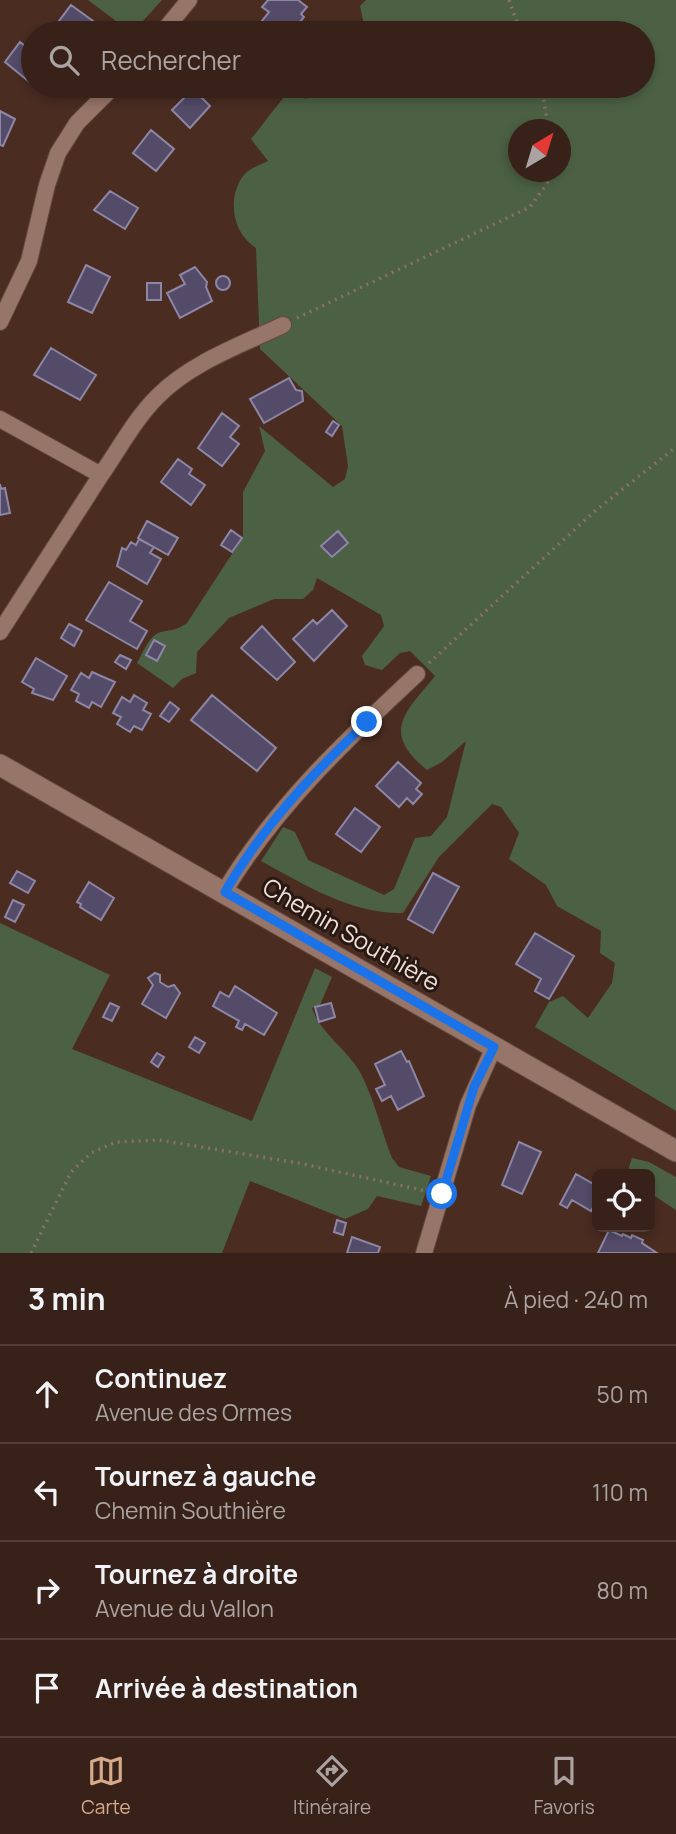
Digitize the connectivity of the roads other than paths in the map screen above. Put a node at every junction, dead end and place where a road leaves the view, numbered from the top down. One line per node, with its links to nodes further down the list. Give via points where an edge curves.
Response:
1 (189, 0): 2 (street)
2 (172, 21)
3 (102, 98): 4 (street, via 58,153 29,261)
4 (0, 322)
5 (282, 325): 7 (street, via 170,385 146,409)
6 (0, 419): 7 (street)
7 (101, 475): 8 (street)
8 (0, 632)
9 (417, 674): 11 (street, via 283,806)
10 (0, 765): 11 (street, Chemin Southière)
11 (225, 892): 12 (street, Chemin Southière)
12 (494, 1047): 13 (street, Chemin Southière); 14 (street, via 471,1096)
13 (676, 1151)
14 (424, 1253)

